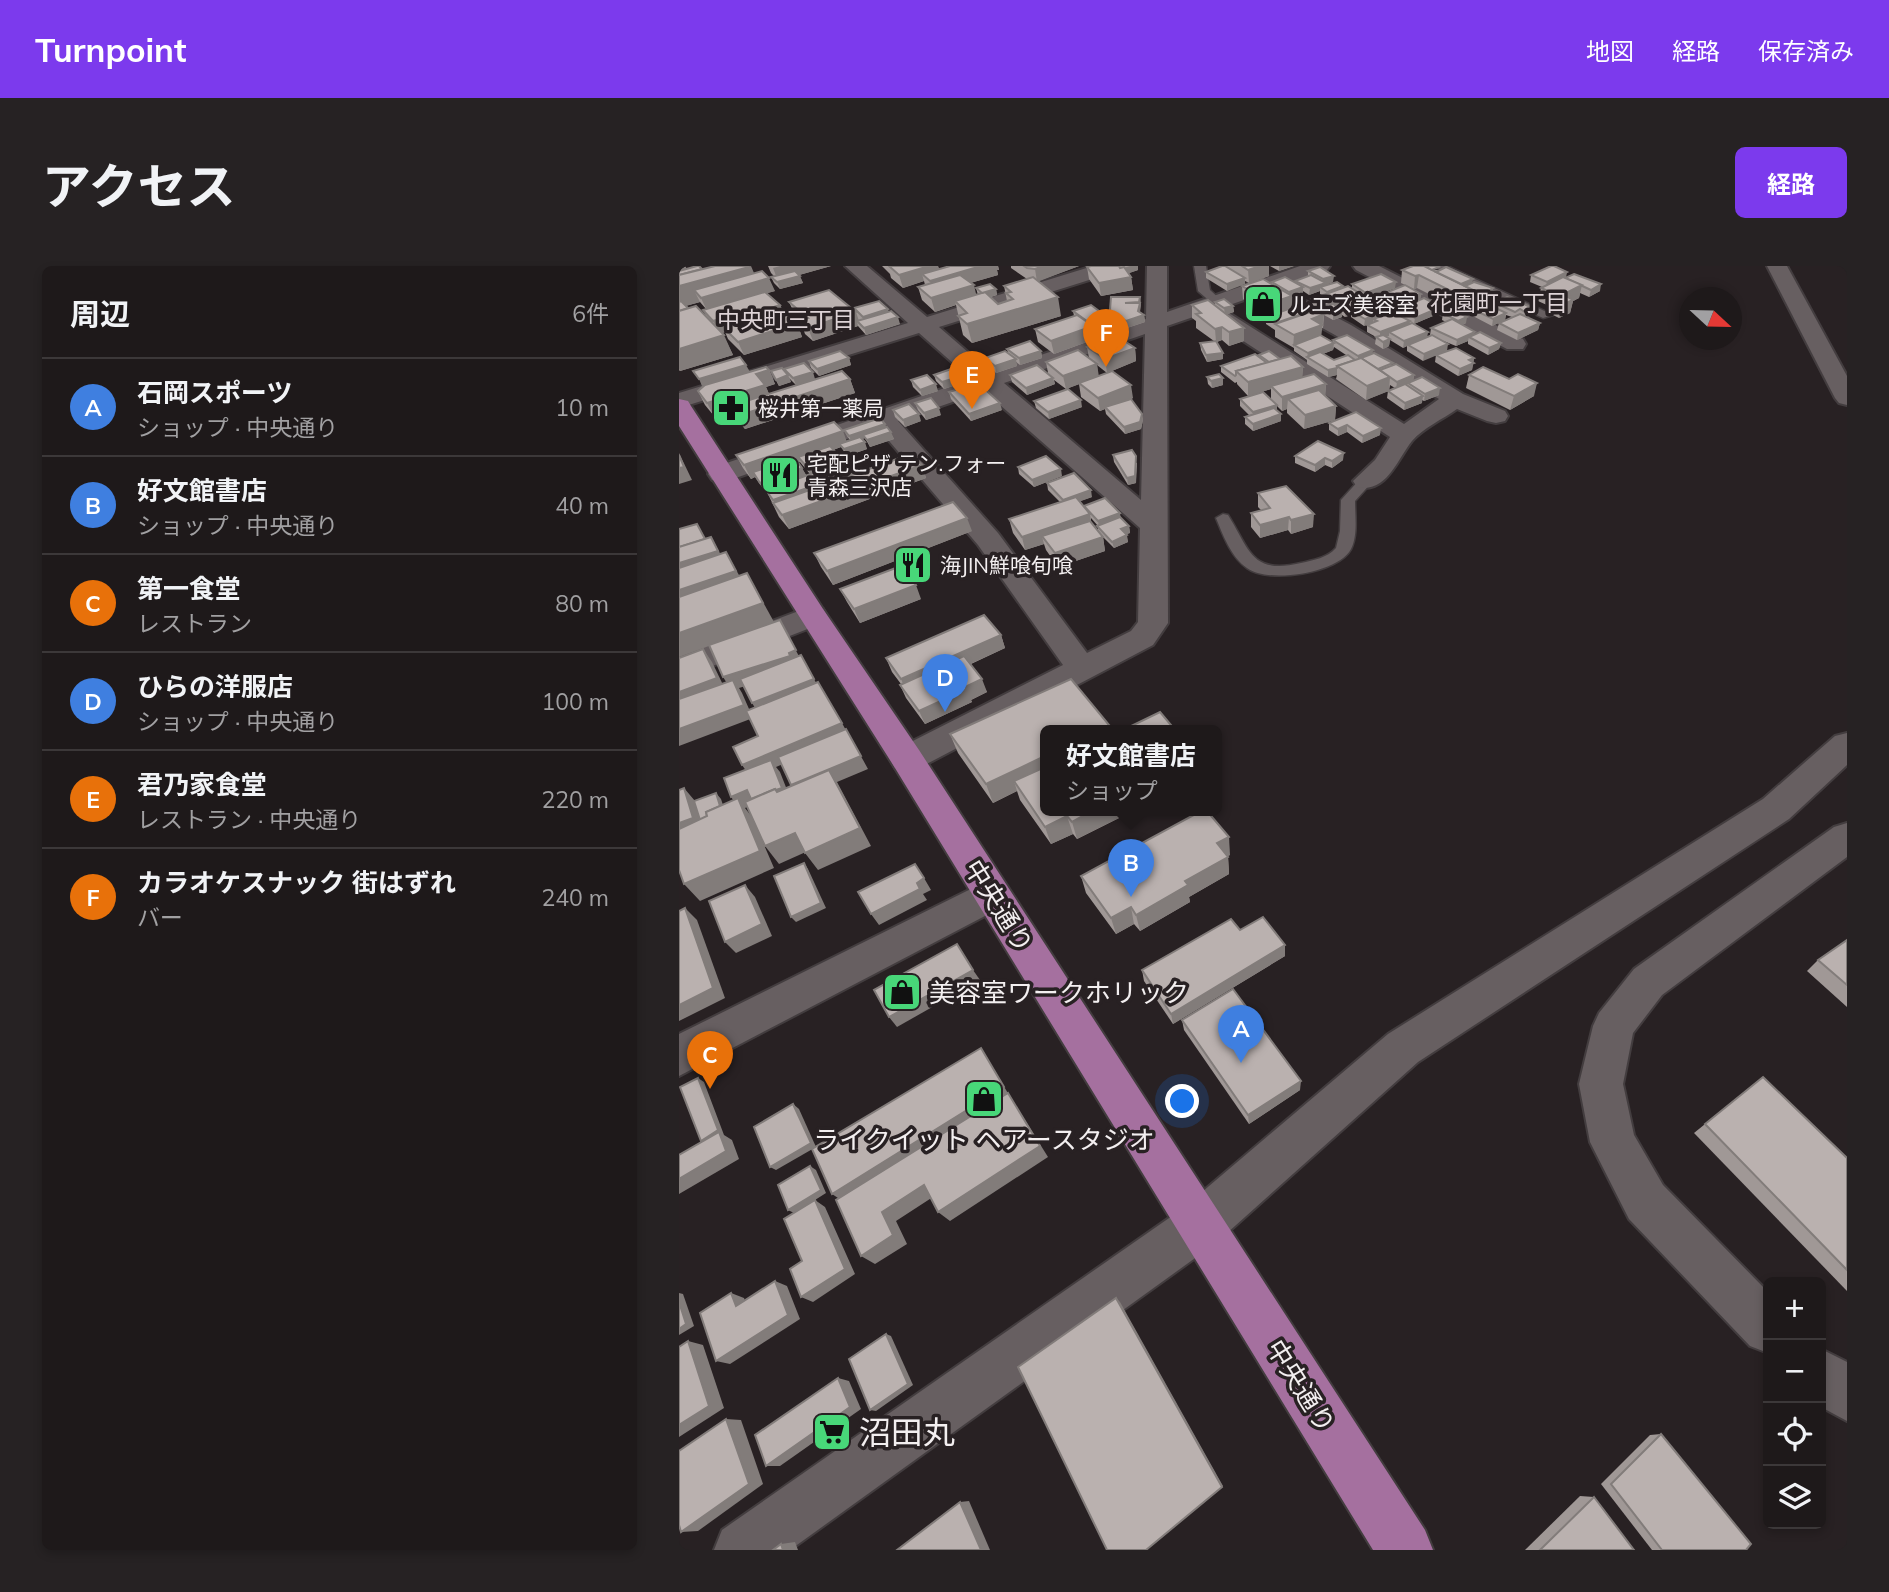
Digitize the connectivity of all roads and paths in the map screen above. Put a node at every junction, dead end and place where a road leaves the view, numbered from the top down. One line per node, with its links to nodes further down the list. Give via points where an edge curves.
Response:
1 (855, 266): 13 (street)
2 (1114, 266): 13 (street)
3 (1157, 266): 12 (street)
4 (1200, 266): 10 (lane)
5 (1320, 266): 9 (street)
6 (1363, 266): 14 (street)
7 (1438, 266): 11 (lane)
8 (1777, 266): 16 (street)
9 (1262, 286): 10 (street); 17 (street)
10 (1211, 305): 12 (street); 22 (street)
11 (1547, 315)
12 (1157, 324): 15 (street); 26 (street)
13 (922, 325): 15 (street); 18 (street)
14 (1515, 344)
15 (988, 382): 21 (street); 26 (street)
16 (1847, 398)
17 (1455, 399): 20 (street); 22 (street)
18 (679, 401)
19 (679, 406): 23 (main road, 中央通り)
20 (1496, 416)
21 (882, 417): 23 (street); 28 (street, via 988,539)
22 (1404, 435): 24 (street, via 1384,466)
23 (721, 474): 27 (main road, 中央通り)
24 (1366, 481): 25 (lane, via 1348,500 1348,534 1336,558 1297,569 1266,574 1255,568 1234,542)
25 (1223, 518)
26 (1153, 525): 28 (street, via 1153,623 1142,638)
27 (811, 616): 29 (street); 31 (main road, 中央通り)
28 (1081, 667): 31 (street)
29 (679, 668)
30 (1847, 746): 35 (street, via 1776,809 1403,1048)
31 (907, 759): 33 (main road, 中央通り)
32 (1847, 838): 36 (street, via 1648,982 1614,1026 1601,1084 1613,1142 1646,1202)
33 (991, 895): 34 (street); 35 (main road, 中央通り)
34 (679, 1056)
35 (1199, 1226): 39 (street); 40 (main road, 中央通り)
36 (1763, 1323)
37 (1826, 1379): 38 (street)
38 (1847, 1395)
39 (742, 1550)
40 (1405, 1550)

